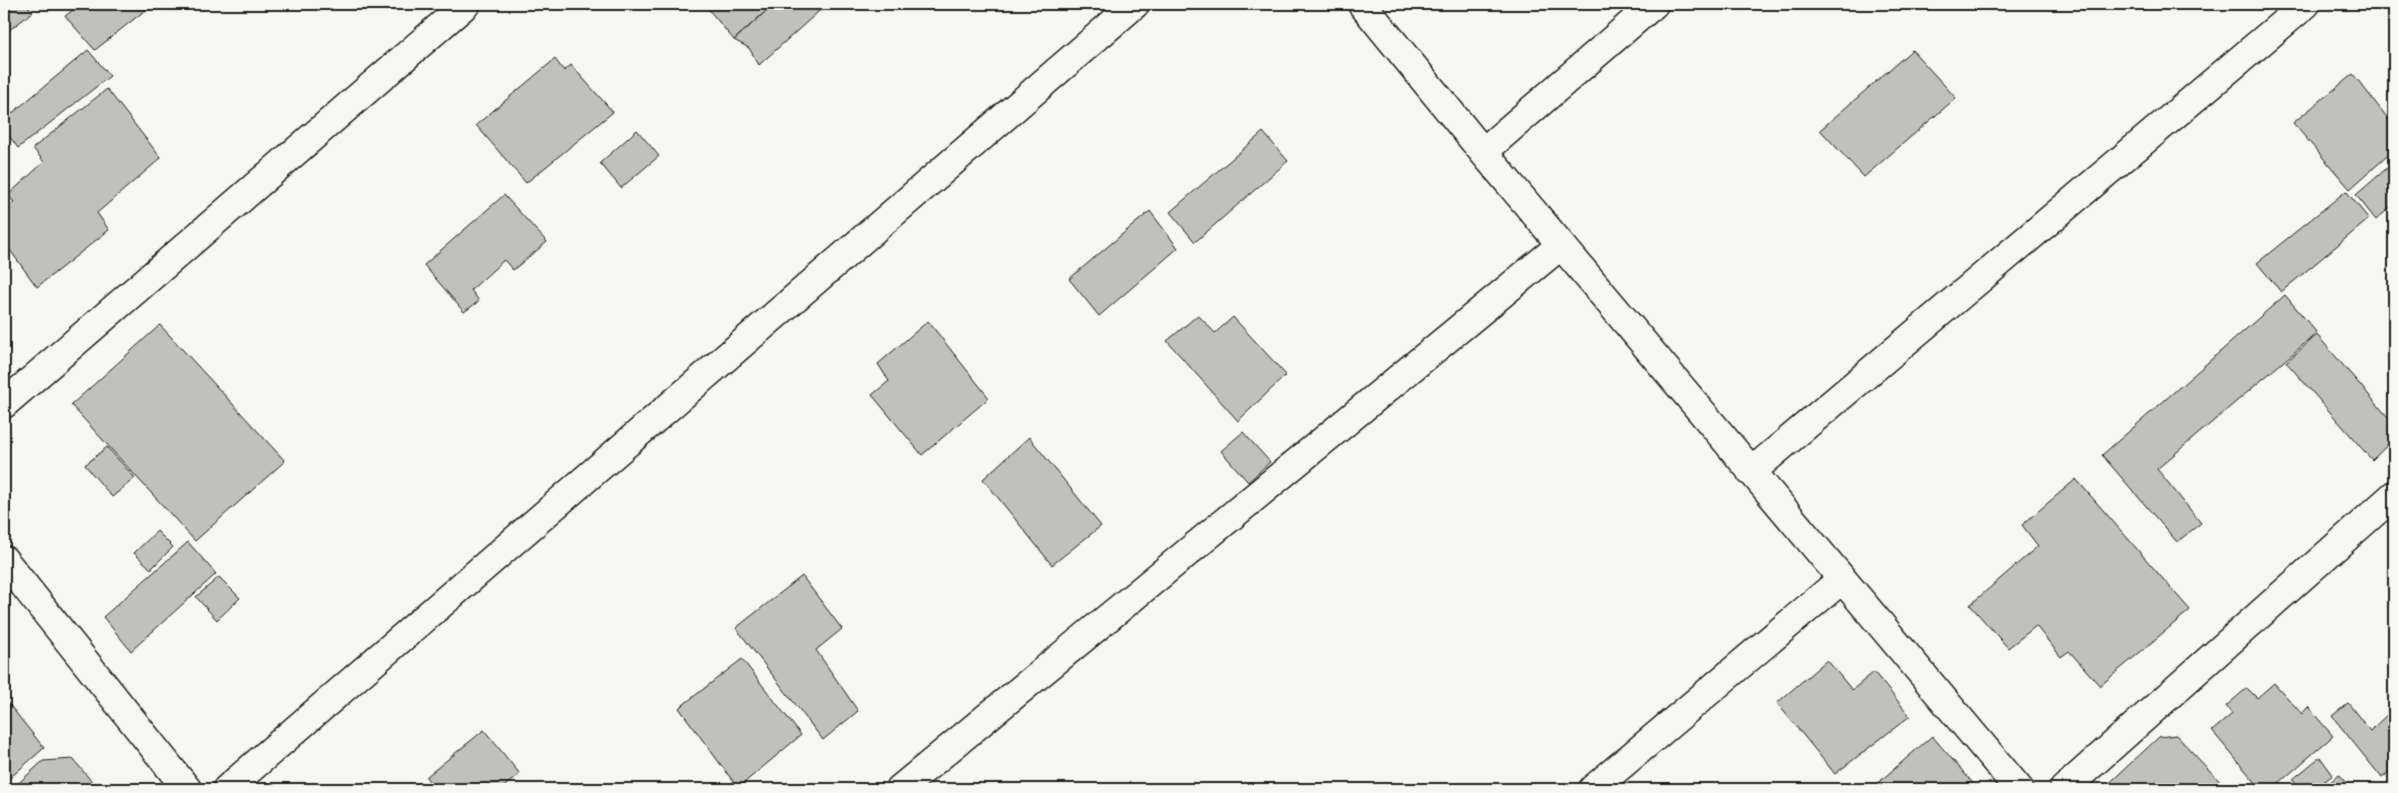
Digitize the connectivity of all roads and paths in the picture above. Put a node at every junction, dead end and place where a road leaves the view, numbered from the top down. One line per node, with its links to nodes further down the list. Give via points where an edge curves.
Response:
1 (466, 4): 8 (street)
2 (1135, 4): 14 (street)
3 (1362, 4): 6 (street)
4 (1654, 4): 6 (street)
5 (2306, 4): 9 (street)
6 (1483, 152): 7 (street)
7 (1561, 244): 9 (street); 15 (street)
8 (4, 404)
9 (1751, 472): 12 (street)
10 (2394, 495): 18 (street)
11 (4, 560): 13 (street)
12 (1841, 580): 16 (street); 17 (street)
13 (187, 789)
14 (228, 789)
15 (900, 789)
16 (1593, 789)
17 (2019, 789)
18 (2064, 789)

